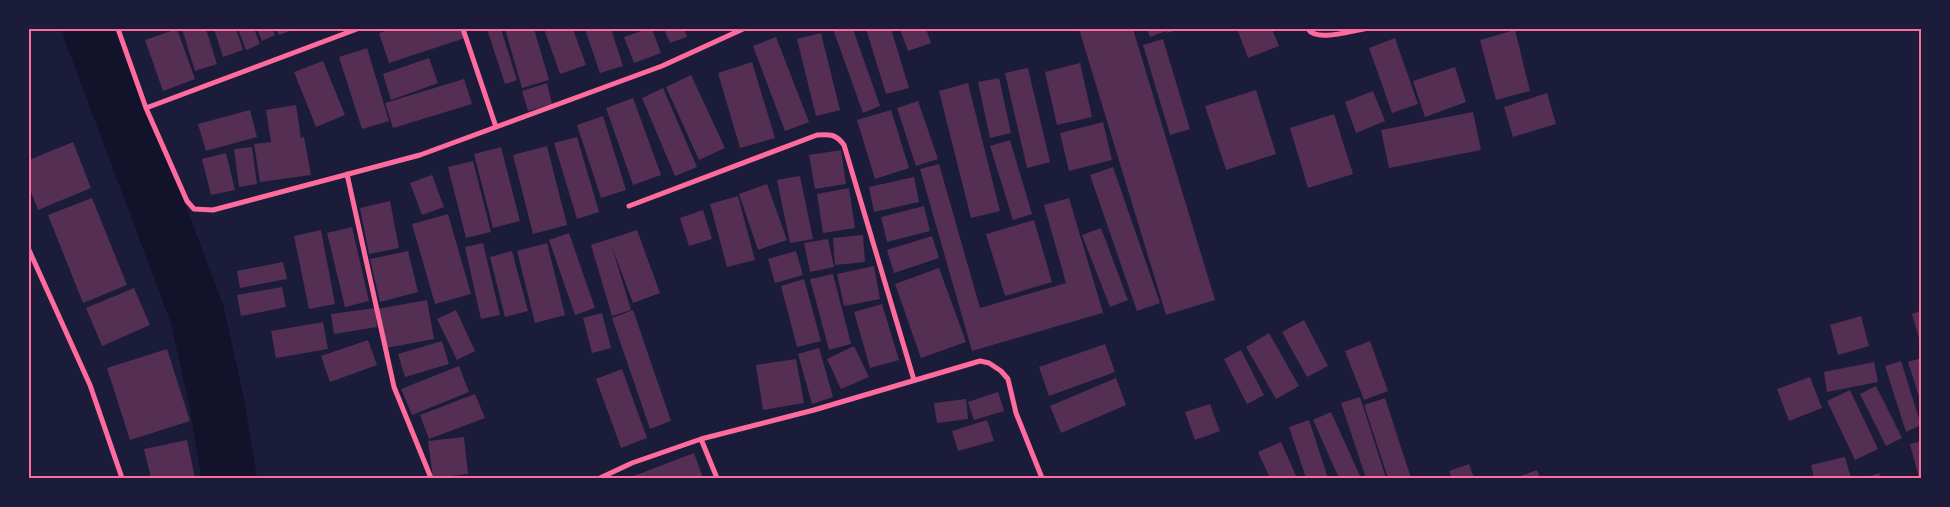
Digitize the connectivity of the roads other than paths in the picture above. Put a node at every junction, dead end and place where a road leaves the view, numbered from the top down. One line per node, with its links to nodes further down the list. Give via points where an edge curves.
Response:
1 (118, 29): 7 (street)
2 (358, 29): 7 (street)
3 (463, 29): 8 (street)
4 (743, 29): 8 (street, via 662,66)
5 (1308, 29): 6 (street, via 1320,36)
6 (1364, 29)
7 (146, 108): 9 (street, via 186,201 194,209 213,210 235,205)
8 (496, 127): 9 (street, via 420,155)
9 (347, 174): 15 (street, via 394,387)
10 (629, 206): 12 (street, via 817,135 830,134 838,138 844,145)
11 (29, 250): 14 (street, via 90,385)
12 (914, 380): 13 (street); 18 (street, via 980,361 1000,371 1008,379 1016,413)
13 (701, 439): 16 (street); 17 (street)
14 (122, 478)
15 (431, 478)
16 (600, 478)
17 (718, 478)
18 (1042, 478)

